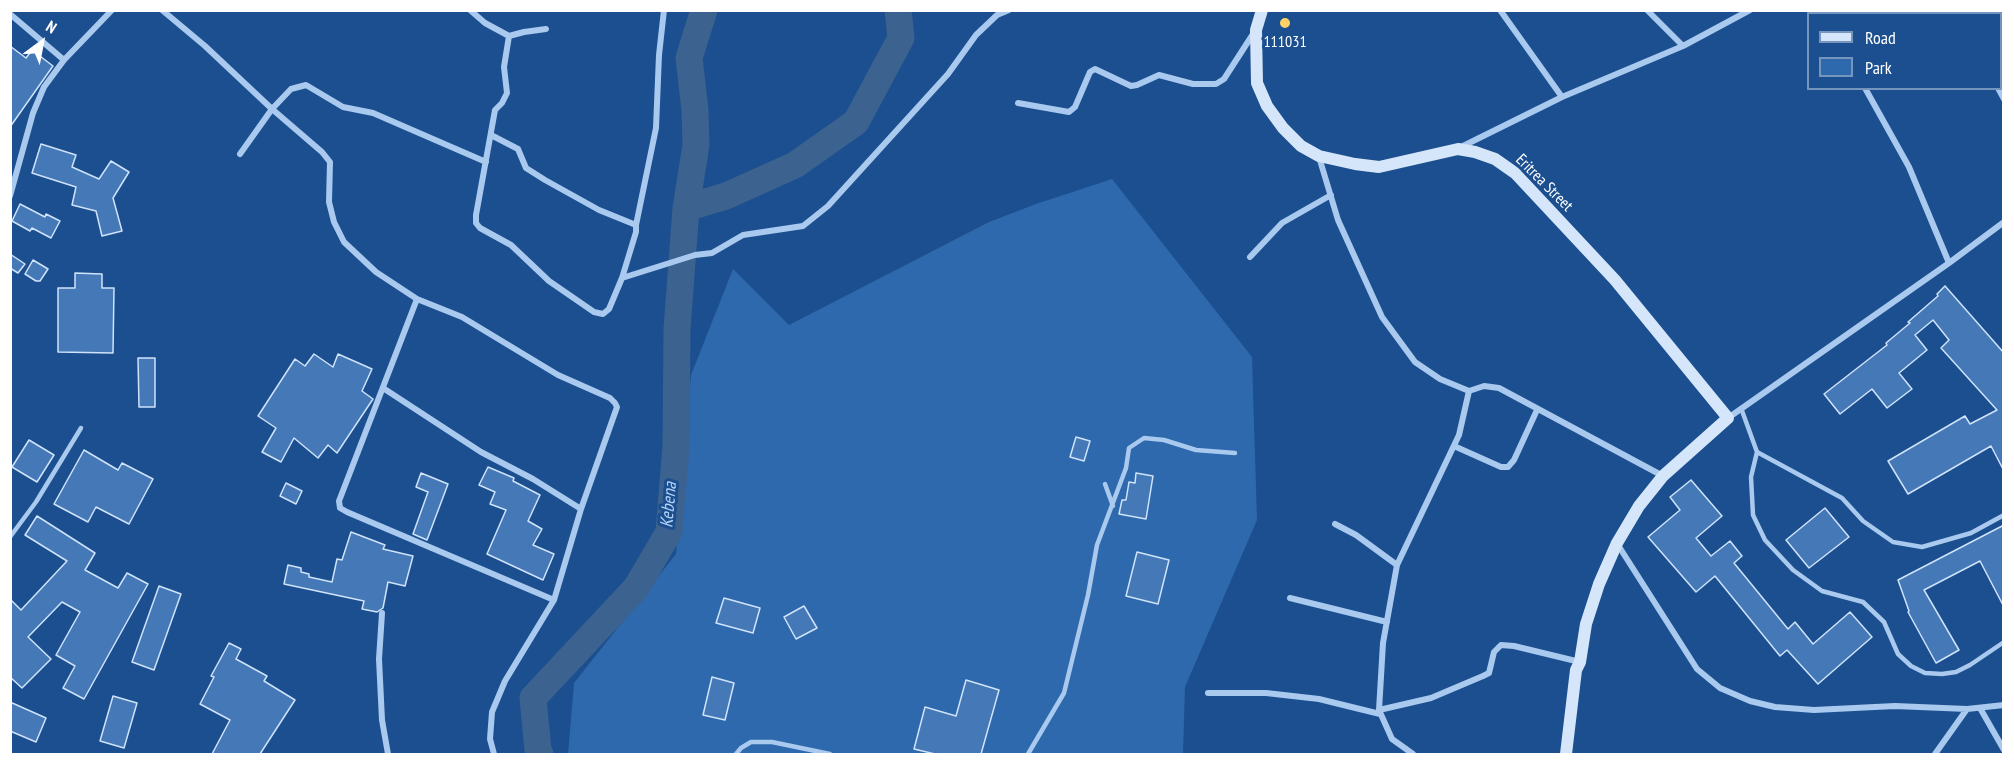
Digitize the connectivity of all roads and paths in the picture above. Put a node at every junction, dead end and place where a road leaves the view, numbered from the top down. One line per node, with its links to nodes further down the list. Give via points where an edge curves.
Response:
1 (112, 10): 15 (street)
2 (162, 10): 19 (street)
3 (470, 10): 13 (street)
4 (664, 10): 28 (street, via 656,128)
5 (1009, 10): 31 (street, via 997,15 976,35 948,74 828,206 803,226 743,235 712,252)
6 (1262, 10): 12 (main road, Eritrea Street)
7 (1500, 10): 17 (street)
8 (1647, 10): 14 (street)
9 (1750, 10): 14 (street)
10 (10, 15): 15 (street)
11 (546, 29): 13 (street)
12 (1256, 30): 18 (street, via 1224,79 1216,84 1193,84 1159,75 1131,86 1095,69 1069,112); 23 (main road, Eritrea Street, via 1257,83 1267,106 1301,146)
13 (509, 36): 20 (street, via 504,67 507,93 495,110)
14 (1683, 46): 17 (street)
15 (64, 60): 26 (street, via 44,87 33,113)
16 (1866, 90): 30 (street, via 1909,167)
17 (1562, 97): 21 (street)
18 (1018, 103)
19 (272, 109): 22 (street); 24 (street, via 291,89 306,85 343,107 374,113); 32 (street, via 330,162 329,202 344,242 376,272)
20 (491, 135): 24 (street); 28 (street, via 518,149 526,168 545,180)
21 (1458, 149): 23 (main road, Eritrea Street, via 1379,167); 37 (main road, Eritrea Street, via 1495,159 1515,173 1615,280)
22 (240, 154)
23 (1319, 156): 25 (street)
24 (486, 162): 31 (street, via 476,214 480,228 511,245 549,281 594,312 603,314 609,309)
25 (1331, 195): 29 (street, via 1282,223); 34 (street, via 1338,220 1382,317 1415,362 1440,379)
26 (10, 196)
27 (2004, 222): 30 (street)
28 (636, 225): 31 (street)
29 (1250, 257)
30 (1950, 262): 35 (street)
31 (622, 278)
32 (417, 299): 33 (street); 45 (street, via 462,317 558,375 615,403 617,407)
33 (383, 388): 45 (street, via 481,452); 52 (street, via 339,501 340,508)
34 (1469, 391): 36 (street, via 1484,386 1499,388); 39 (street)
35 (1741, 408): 37 (street); 40 (lane)
36 (1537, 410): 39 (street, via 1508,467); 42 (street)
37 (1728, 418): 42 (main road)
38 (81, 428): 48 (lane)
39 (1454, 446): 50 (street)
40 (1757, 452): 46 (lane, via 1842,498 1863,521 1893,542 1922,547 1971,533); 55 (lane, via 1751,477 1753,514 1765,540 1793,570 1822,591 1863,602 1884,622 1898,654 1911,666 1925,673 1956,672)
41 (1235, 453): 44 (lane, via 1196,450 1144,438 1129,448)
42 (1663, 476): 49 (main road)
43 (1105, 484): 44 (lane)
44 (1113, 506): 67 (lane, via 1097,545 1064,693)
45 (581, 509): 52 (street)
46 (2004, 515)
47 (1335, 524): 50 (street)
48 (10, 537)
49 (1617, 543): 56 (main road, via 1599,584); 60 (street, via 1697,669 1720,688 1775,707)
50 (1397, 565): 54 (street)
51 (1290, 598): 54 (street)
52 (554, 600): 64 (street, via 505,681 492,712 490,739)
53 (382, 613): 63 (street, via 379,659)
54 (1387, 622): 61 (street)
55 (2004, 642)
56 (1580, 662): 61 (street, via 1501,645 1484,676 1431,698); 69 (main road)
57 (1208, 693): 61 (street, via 1266,693)
58 (2004, 705): 59 (street)
59 (1980, 708): 60 (street); 62 (street)
60 (1967, 709): 70 (street)
61 (1379, 712): 68 (street, via 1392,739)
62 (2004, 750)
63 (388, 754)
64 (494, 754)
65 (736, 754): 66 (lane, via 752,742 772,742)
66 (830, 754)
67 (1028, 754)
68 (1413, 754)
69 (1566, 754)
70 (1935, 754)

